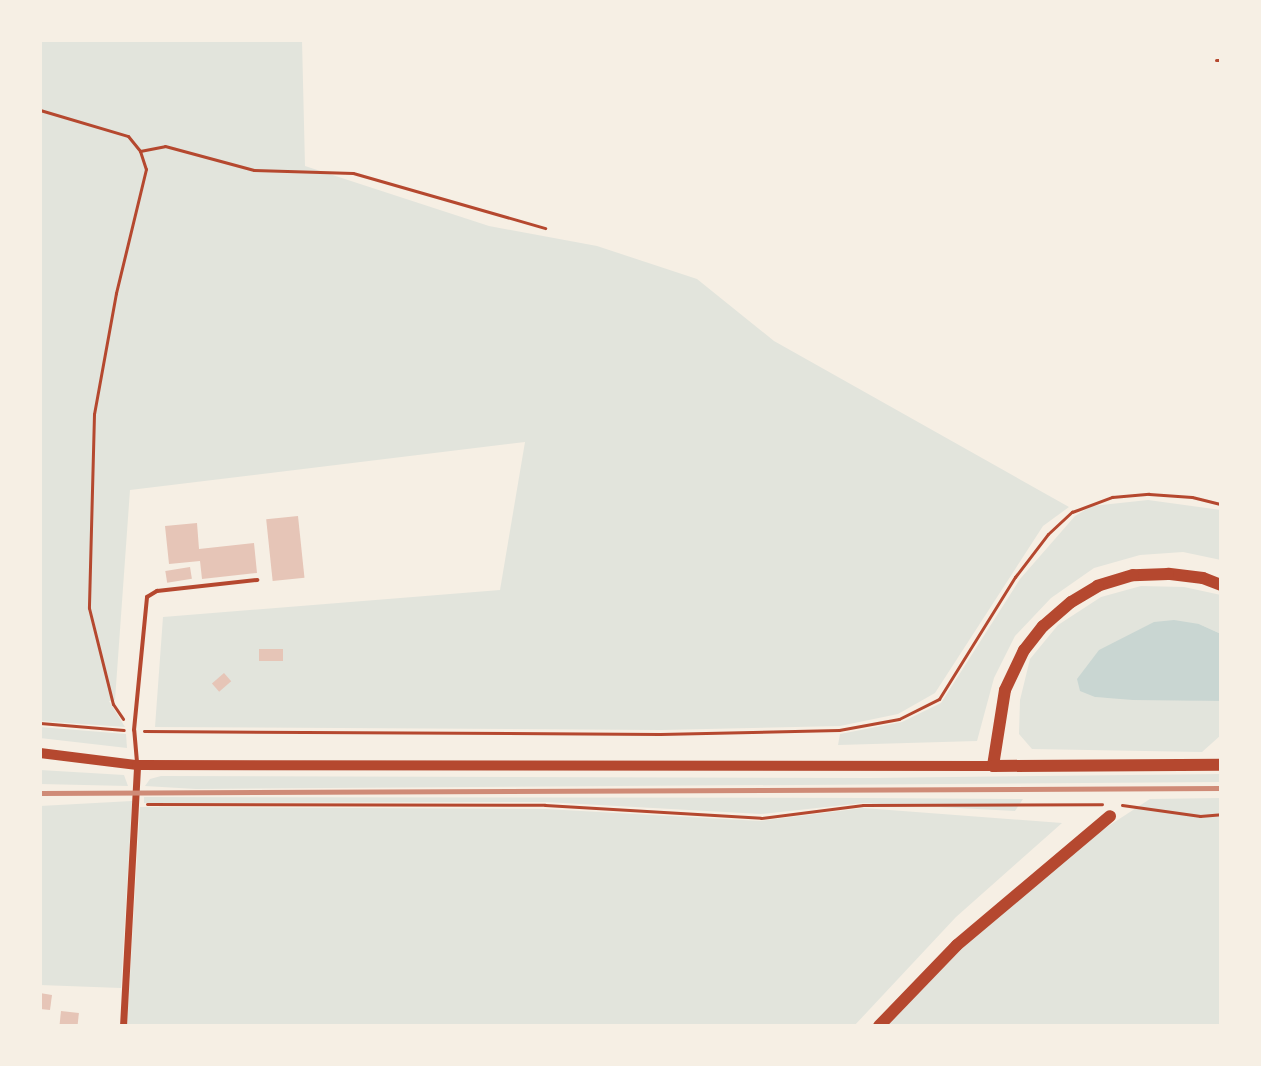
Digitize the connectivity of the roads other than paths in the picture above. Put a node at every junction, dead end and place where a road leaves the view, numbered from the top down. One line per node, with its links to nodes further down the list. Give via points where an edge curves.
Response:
1 (257, 580): 4 (lane, via 157,591 147,597 134,730)
2 (1221, 585): 6 (highway, via 1168,574 1133,575 1071,602 1024,650 1005,690)
3 (40, 753): 4 (main road)
4 (137, 765): 6 (main road); 8 (street)
5 (1221, 765): 6 (highway)
6 (993, 766)
7 (1109, 810): 9 (highway, via 957,945)
8 (123, 1026)
9 (879, 1026)

